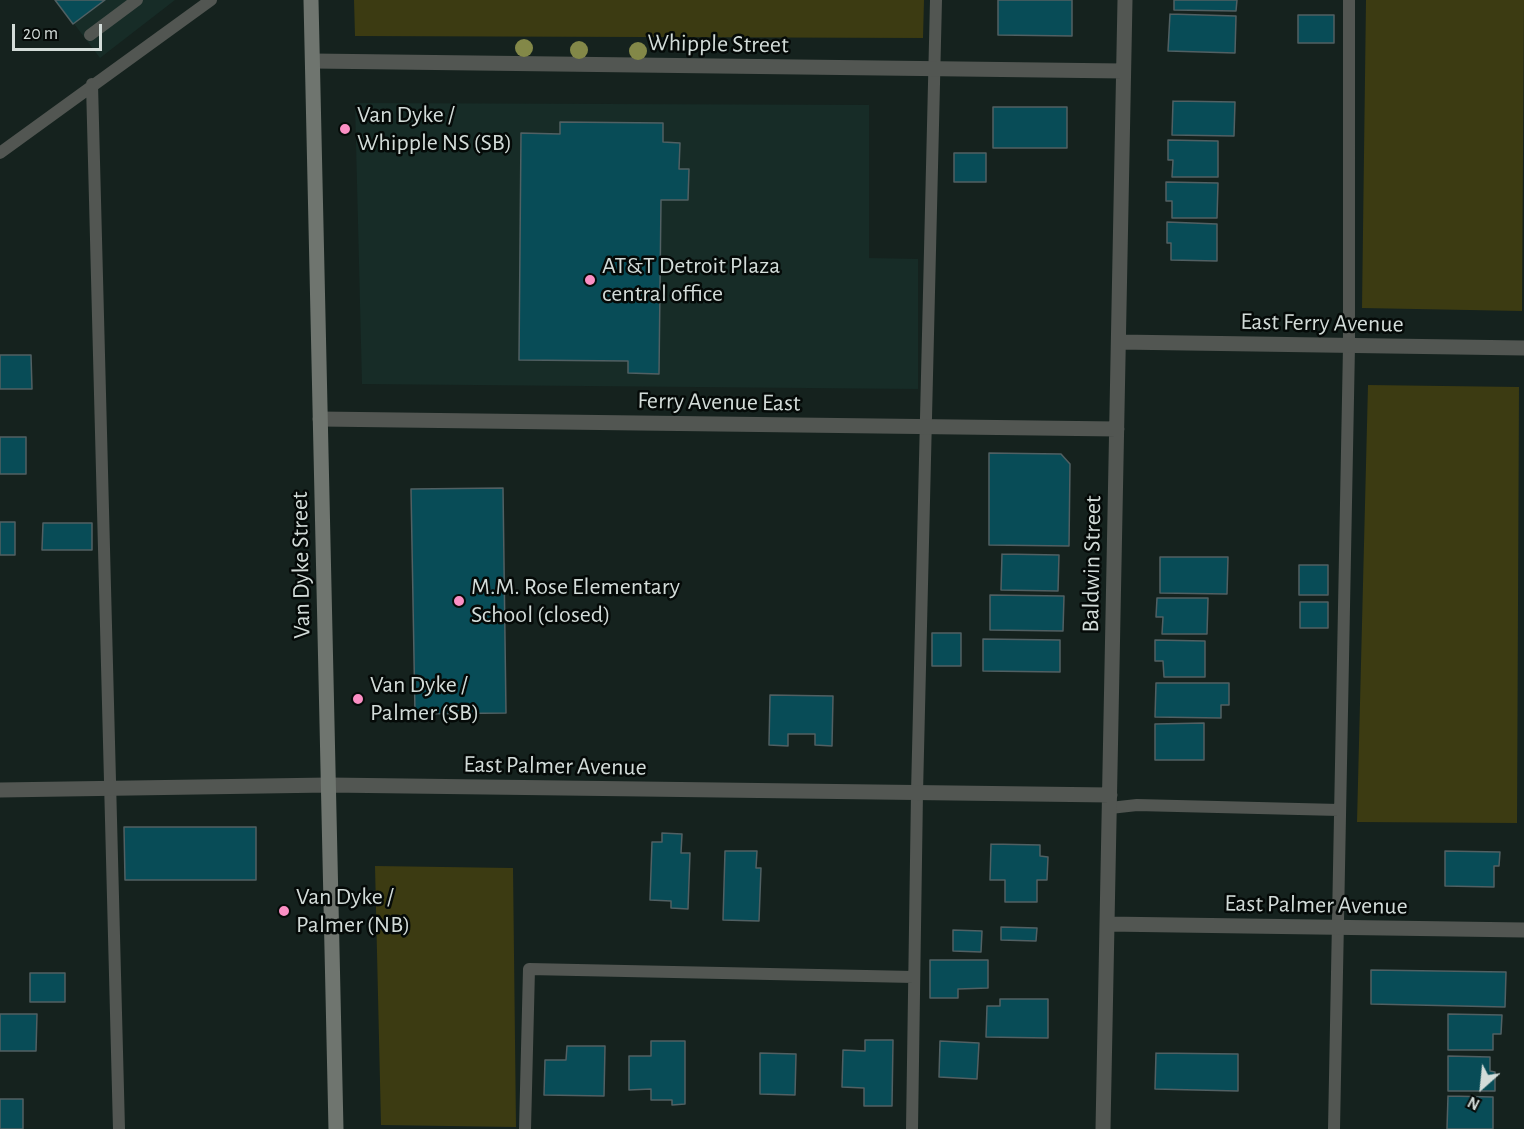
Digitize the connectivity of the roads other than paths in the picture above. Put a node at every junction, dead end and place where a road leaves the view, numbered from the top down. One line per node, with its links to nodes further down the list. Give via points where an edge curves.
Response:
1 (137, 0): 7 (lane)
2 (211, 0): 11 (lane)
3 (311, 0): 8 (main road, Van Dyke Street)
4 (936, 0): 9 (lane)
5 (1125, 0): 10 (street, Baldwin Street)
6 (1349, 0): 14 (lane)
7 (90, 35)
8 (313, 61): 9 (street, Whipple Street); 16 (main road, Van Dyke Street)
9 (935, 69): 10 (street, Whipple Street); 17 (lane)
10 (1123, 71): 13 (street, Baldwin Street)
11 (92, 84): 12 (lane); 20 (lane)
12 (0, 153)
13 (1119, 342): 14 (street, East Ferry Avenue); 18 (street, Baldwin Street)
14 (1349, 346): 15 (street, East Ferry Avenue); 24 (lane)
15 (1524, 348)
16 (320, 419): 17 (street, Ferry Avenue East); 19 (main road, Van Dyke Street)
17 (927, 427): 18 (street, Ferry Avenue East); 22 (lane)
18 (1117, 429): 23 (street, Baldwin Street)
19 (328, 785): 20 (street, East Palmer Avenue); 22 (street, East Palmer Avenue); 30 (main road, Van Dyke Street)
20 (109, 789): 21 (street, East Palmer Avenue); 29 (lane)
21 (0, 790)
22 (917, 793): 23 (street, East Palmer Avenue); 28 (lane)
23 (1110, 801): 24 (lane); 25 (street, Baldwin Street)
24 (1339, 810): 26 (lane)
25 (1107, 924): 26 (street, East Palmer Avenue); 33 (street, Baldwin Street)
26 (1336, 927): 27 (street, East Palmer Avenue); 34 (lane)
27 (1524, 930)
28 (914, 977): 31 (lane, via 530,969); 32 (lane)
29 (119, 1129)
30 (336, 1129)
31 (525, 1129)
32 (912, 1129)
33 (1103, 1129)
34 (1334, 1129)

